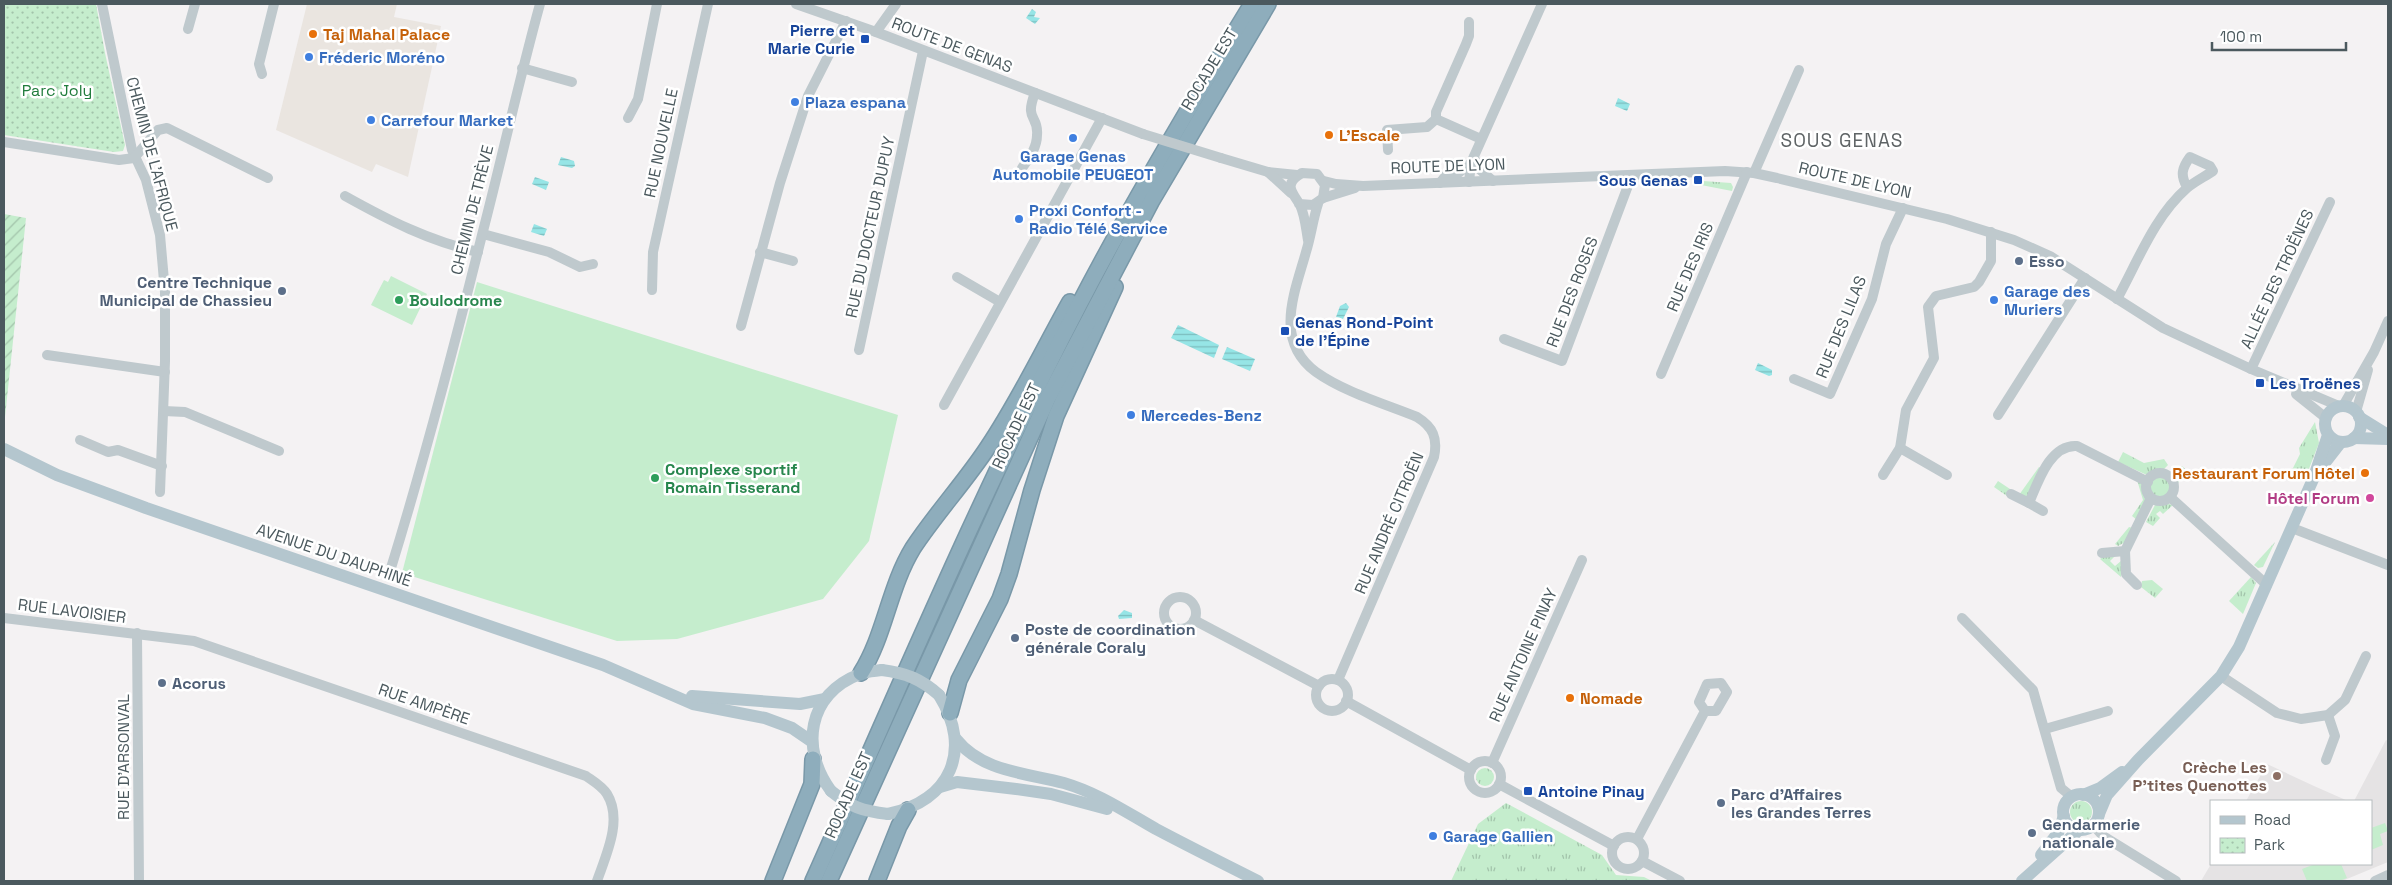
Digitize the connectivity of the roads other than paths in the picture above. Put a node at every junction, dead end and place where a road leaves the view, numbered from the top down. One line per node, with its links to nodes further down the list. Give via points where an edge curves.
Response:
1 (102, 4): 28 (street, CHEMIN DE L'AFRIQUE)
2 (195, 4): 14 (street)
3 (274, 4): 19 (street, via 259,64)
4 (540, 4): 17 (street, CHEMIN DE TRÈVE)
5 (657, 4): 22 (street, via 638,99)
6 (708, 4): 59 (street, RUE NOUVELLE, via 653,252)
7 (796, 4): 12 (street, ROUTE DE GENAS)
8 (896, 4): 15 (street)
9 (1252, 4): 49 (highway, ROCADE EST)
10 (1268, 4): 45 (highway, ROCADE EST)
11 (1542, 4): 25 (street)
12 (846, 21): 15 (street, ROUTE DE GENAS); 54 (street, via 808,96)
13 (1469, 22): 24 (street, via 1469,36 1436,112)
14 (188, 29)
15 (876, 32): 16 (street, ROUTE DE GENAS)
16 (923, 51): 21 (street, ROUTE DE GENAS); 65 (street, RUE DU DOCTEUR DUPUY)
17 (522, 68): 20 (street); 51 (street, CHEMIN DE TRÈVE)
18 (1799, 70): 32 (street, RUE DES IRIS)
19 (262, 74)
20 (572, 82)
21 (1035, 93): 23 (street, ROUTE DE GENAS); 30 (street, via 1029,107 1038,135 1033,152)
22 (628, 118)
23 (1102, 118): 31 (street, bridge); 61 (street)
24 (1436, 119): 25 (street); 27 (street, via 1428,128 1387,130)
25 (1481, 139): 29 (street)
26 (4, 142): 28 (street, via 119,160)
27 (1388, 150)
28 (134, 158): 35 (street, via 158,130 167,128); 69 (street, CHEMIN DE L'AFRIQUE, via 146,180 160,235 165,292)
29 (1473, 160): 37 (street); 38 (street); 39 (street, via 1457,174 1447,174)
30 (1022, 168)
31 (1268, 172): 33 (street); 42 (street)
32 (1751, 173): 34 (street, ROUTE DE LYON); 48 (street, ROUTE DE LYON); 70 (street, RUE DES IRIS)
33 (1297, 175): 36 (street, via 1312,172); 42 (street, via 1291,185)
34 (1632, 175): 37 (street, ROUTE DE LYON); 64 (street, RUE DES ROSES, via 1562,361)
35 (268, 178)
36 (1324, 180): 40 (street, ROUTE DE LYON); 44 (street, via 1326,190)
37 (1493, 181): 38 (street, ROUTE DE LYON)
38 (1469, 182): 39 (street, ROUTE DE LYON)
39 (1440, 183): 40 (street, ROUTE DE LYON)
40 (1363, 186): 44 (street, ROUTE DE LYON)
41 (2187, 187): 60 (street, via 2155,227)
42 (1291, 193): 47 (street)
43 (345, 196): 53 (street, via 426,238)
44 (1320, 201): 47 (street, via 1309,206); 52 (street, RUE ANDRÉ CITROËN)
45 (1151, 202): 121 (highway, via 1151,217 1056,416 1009,574 1000,599 959,680); 148 (highway, ROCADE EST, via 1048,398)
46 (2330, 202): 68 (street, ALLÉE DES TROËNES)
47 (1299, 204): 52 (street)
48 (1903, 208): 50 (street, ROUTE DE LYON); 72 (street, RUE DES LILAS, via 1886,244 1872,299 1830,394)
49 (1127, 215): 112 (highway, via 1116,219 988,447 913,548 897,580 871,657); 147 (highway, ROCADE EST, via 1001,462)
50 (1991, 232): 58 (street, ROUTE DE LYON, via 2050,256); 85 (street, via 1991,261 1979,282 1974,287 1936,296 1928,307 1934,358 1906,410)
51 (483, 234): 53 (street, CHEMIN DE TRÈVE); 56 (street, via 549,252 580,267)
52 (1308, 245): 114 (street, RUE ANDRÉ CITROËN, via 1291,298 1290,313 1292,332 1303,358 1332,382 1417,417 1429,425 1436,446)
53 (478, 252): 104 (street, CHEMIN DE TRÈVE, via 417,483)
54 (760, 252): 55 (street); 63 (street)
55 (793, 261)
56 (593, 264)
57 (957, 277): 61 (street)
58 (2085, 278): 60 (street, ROUTE DE LYON); 77 (street)
59 (652, 290)
60 (2117, 298): 68 (street, ROUTE DE LYON, via 2163,328)
61 (1000, 302): 73 (street)
62 (2388, 321): 66 (street)
63 (741, 326)
64 (1504, 339)
65 (859, 350)
66 (2374, 352): 74 (street); 76 (street)
67 (47, 356): 69 (street)
68 (2251, 369): 71 (street, ROUTE DE LYON)
69 (165, 372): 75 (street, CHEMIN DE L'AFRIQUE)
70 (1661, 374)
71 (2270, 377): 74 (street, ROUTE DE LYON); 78 (street, ROUTE DE LYON)
72 (1794, 380)
73 (944, 405)
74 (2341, 406): 76 (main road); 78 (main road, via 2333,408)
75 (164, 411): 87 (street, via 186,412); 88 (street, CHEMIN DE L'AFRIQUE)
76 (2357, 414): 80 (main road); 81 (main road, via 2360,428)
77 (1998, 415)
78 (2326, 418): 79 (main road)
79 (2328, 435): 84 (main road); 91 (main road)
80 (2388, 435)
81 (2354, 438): 82 (main road); 84 (main road)
82 (2388, 439)
83 (80, 440): 88 (street, via 108,452 118,450)
84 (2341, 442): 91 (main road)
85 (1900, 448): 89 (street); 90 (street)
86 (4, 450): 116 (main road, AVENUE DU DAUPHINÉ, via 84,485 603,665)
87 (279, 451)
88 (162, 466): 93 (street, CHEMIN DE L'AFRIQUE)
89 (1883, 475)
90 (1947, 475)
91 (2314, 478): 99 (main road)
92 (2148, 482): 95 (street, via 2157,474 2170,477 2174,485); 96 (street); 97 (street, via 2077,446 2070,446 2063,448 2046,465)
93 (160, 492)
94 (2011, 494): 97 (street)
95 (2170, 497): 96 (street, via 2163,501); 106 (street)
96 (2151, 498): 100 (street)
97 (2029, 503): 98 (street)
98 (2043, 511)
99 (2292, 528): 103 (street); 106 (main road)
100 (2125, 552): 101 (street); 105 (street, via 2126,574)
101 (2102, 553)
102 (1582, 560): 129 (street, RUE ANTOINE PINAY)
103 (2388, 565)
104 (391, 568)
105 (2137, 585)
106 (2266, 585): 113 (main road, via 2239,647)
107 (4, 618): 110 (street, RUE LAVOISIER)
108 (1962, 618): 123 (street, via 2034,690)
109 (1194, 620): 115 (street)
110 (137, 633): 144 (street, RUE D'ARSONVAL); 145 (street, RUE AMPÈRE, via 211,646 586,776 606,792 612,806 614,825)
111 (2366, 656): 122 (street, via 2346,700)
112 (860, 673): 117 (main road, via 841,683); 121 (main road, bridge, via 904,672 923,681 939,695)
113 (2221, 676): 122 (street, via 2277,713 2301,719); 127 (main road)
114 (1338, 680): 115 (street, via 1328,680); 118 (street, via 1345,687)
115 (1319, 686): 118 (street, via 1317,699 1324,709 1336,710)
116 (656, 688): 117 (main road, AVENUE DU DAUPHINÉ, via 693,697 761,702 800,704); 125 (main road, AVENUE DU DAUPHINÉ, via 693,704 765,718 792,728)
117 (825, 699): 125 (main road, via 815,719)
118 (1346, 701): 130 (street)
119 (1706, 711): 139 (street)
120 (2108, 711): 123 (street)
121 (950, 713): 124 (main road)
122 (2328, 715): 128 (street, via 2335,736)
123 (2045, 729): 133 (street, via 2061,788)
124 (956, 739): 132 (main road, via 952,764); 137 (main road, via 976,758 1009,771 1065,784 1116,804)
125 (811, 741): 126 (main road)
126 (813, 759): 134 (main road, bridge, via 831,791 847,804 867,812 888,814); 146 (highway, via 812,784)
127 (2138, 760): 133 (main road, via 2100,788); 136 (main road, via 2107,796)
128 (2326, 760)
129 (1492, 762): 130 (street, via 1478,762); 131 (street, via 1500,772)
130 (1471, 770): 131 (street, via 1470,783 1480,792 1490,792)
131 (1499, 784): 140 (street)
132 (940, 787): 134 (main road, via 926,801); 137 (main road, via 957,782 1051,794 1096,805)
133 (2078, 796): 135 (main road, via 2065,805); 136 (main road, via 2093,799 2099,809)
134 (908, 810): 149 (highway)
135 (2064, 816): 138 (main road, via 2069,826); 143 (main road, via 2058,832)
136 (2096, 820): 138 (main road); 152 (street, via 2103,836)
137 (1146, 823): 150 (main road)
138 (2079, 830): 143 (main road)
139 (1637, 840): 140 (street, via 1622,838); 141 (street, via 1643,848)
140 (1614, 846): 141 (street, via 1612,856 1622,868 1632,868)
141 (1642, 860): 151 (street)
142 (2388, 876): 153 (street)
143 (2024, 879)
144 (138, 881)
145 (597, 881)
146 (773, 881)
147 (813, 881)
148 (829, 881)
149 (876, 881)
150 (1258, 881)
151 (1680, 881)
152 (2176, 881)
153 (2374, 881)

